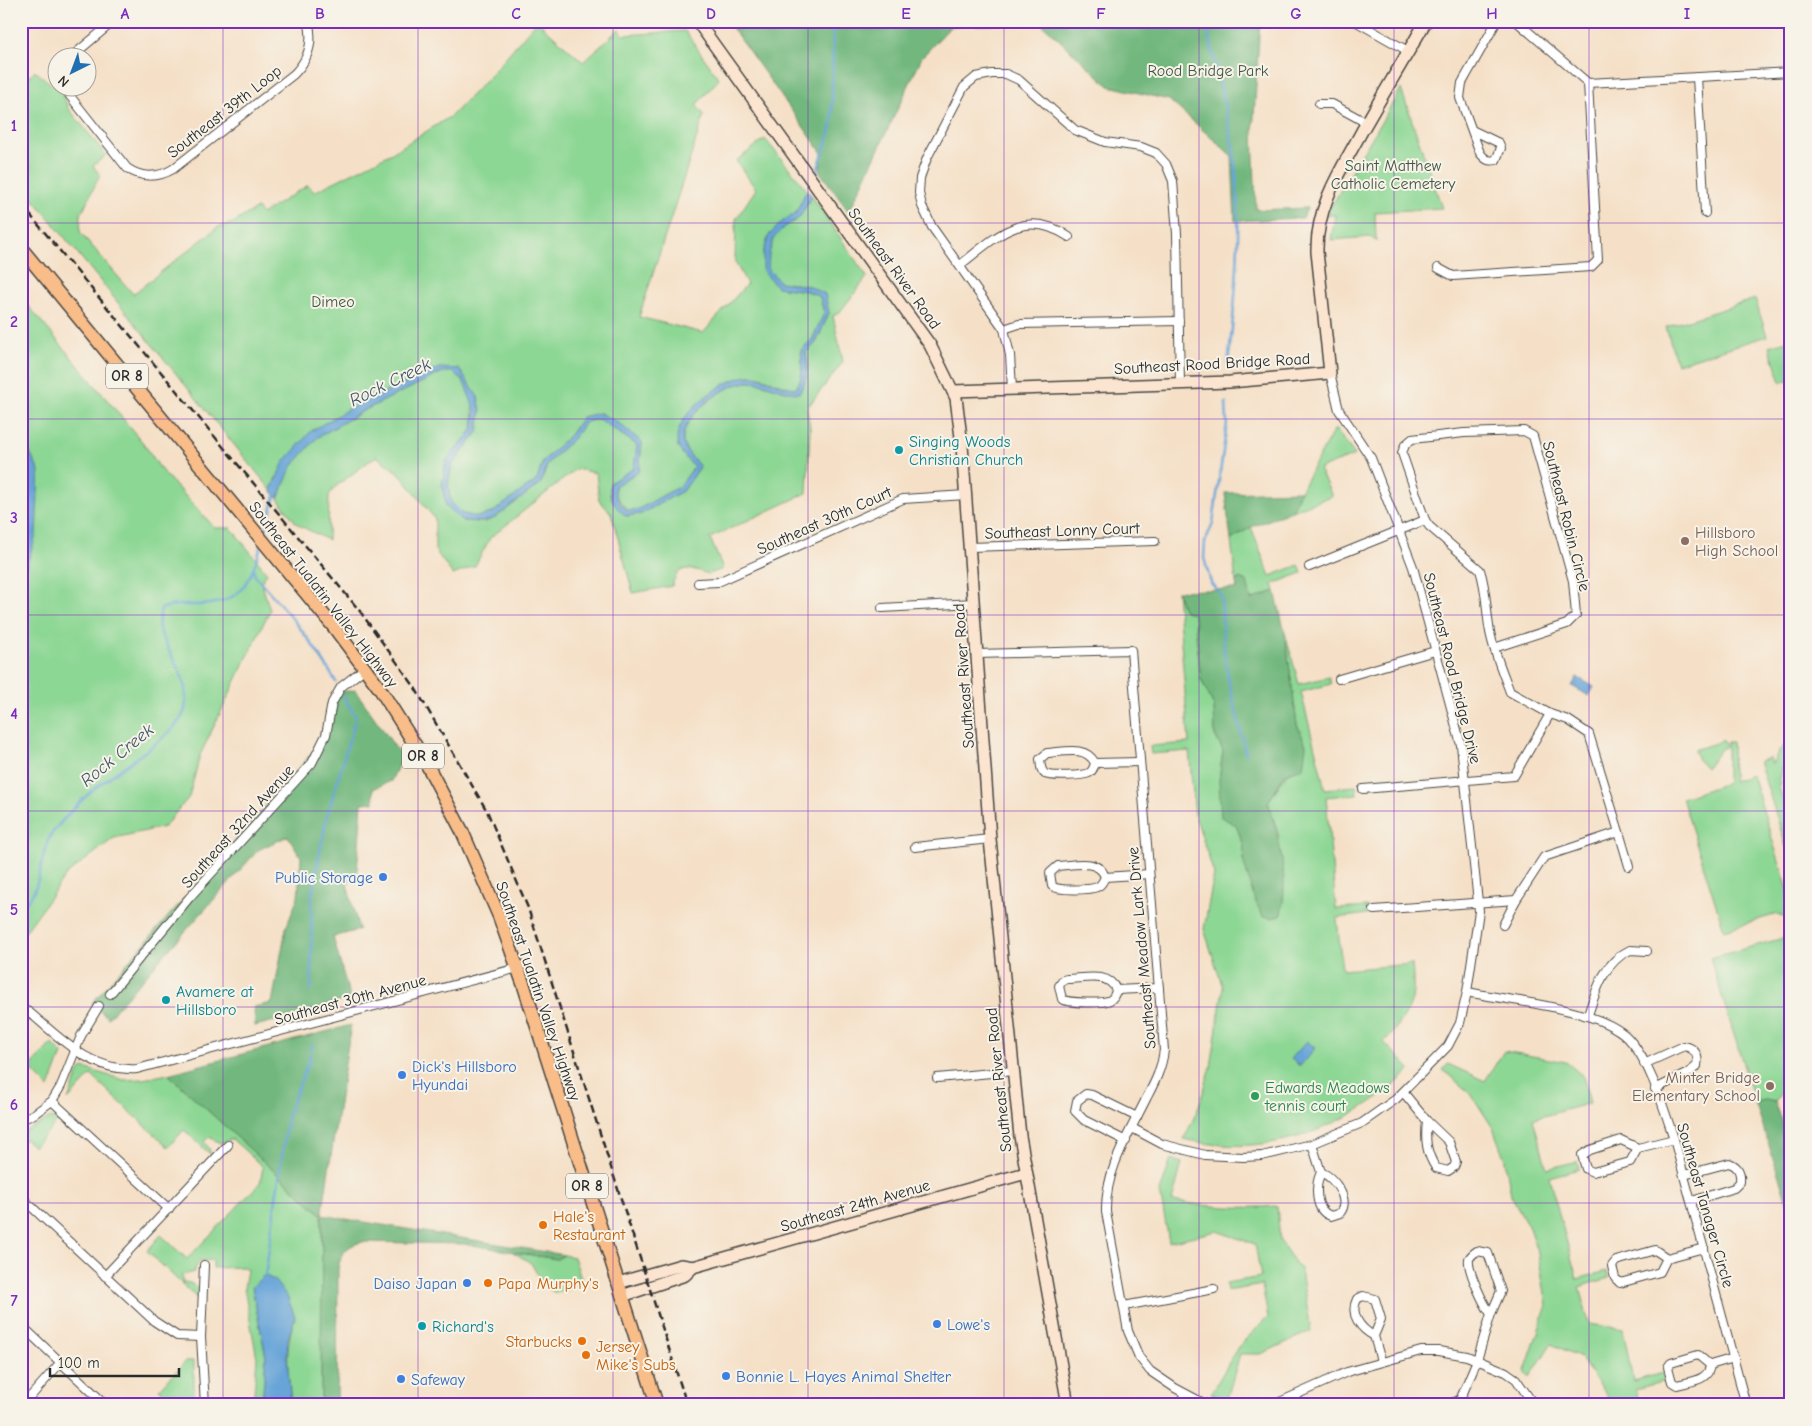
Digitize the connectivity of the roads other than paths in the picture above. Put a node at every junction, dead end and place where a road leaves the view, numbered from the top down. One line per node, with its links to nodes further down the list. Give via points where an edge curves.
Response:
1 (114, 21): 8 (street)
2 (308, 21): 13 (street, Southeast 39th Loop, via 311,32 309,51 294,74 173,169 159,175 139,174 127,168)
3 (697, 21): 27 (main road, Southeast River Road, via 930,344)
4 (1355, 21): 9 (street)
5 (1426, 21): 9 (main road, Southeast Rood Bridge Road)
6 (1497, 21): 16 (street, via 1462,83 1460,98)
7 (1516, 21): 12 (street)
8 (82, 48)
9 (1408, 52): 15 (main road, Southeast Rood Bridge Road)
10 (1791, 72): 11 (street)
11 (1697, 77): 12 (street); 17 (street)
12 (1588, 83): 21 (street, via 1598,260 1591,268 1453,276)
13 (72, 98)
14 (1319, 104): 15 (street, via 1332,104)
15 (1367, 123): 24 (main road, Southeast Rood Bridge Road, via 1328,196 1319,223 1317,252)
16 (1472, 130)
17 (1705, 214)
18 (1069, 237): 20 (street, via 1040,224 1016,226)
19 (21, 248): 40 (main road, Southeast Tualatin Valley Highway / OR 8)
20 (960, 265): 22 (street, via 926,218 919,193 920,178 964,87 976,78 1006,74 1019,80 1075,130 1105,142 1141,147 1156,153 1166,164 1172,181 1177,234); 23 (street)
21 (1438, 268)
22 (1178, 321): 23 (street, via 1019,324); 25 (street)
23 (1004, 329): 26 (street, via 1010,354)
24 (1330, 373): 25 (main road, Southeast Rood Bridge Road); 30 (street, Southeast Rood Bridge Drive, via 1338,410 1371,458)
25 (1180, 383): 26 (main road, Southeast Rood Bridge Road)
26 (1012, 388): 27 (main road, Southeast Rood Bridge Road)
27 (953, 390): 28 (main road, Southeast River Road)
28 (966, 494): 32 (main road, Southeast River Road); 34 (street, Southeast 30th Court, via 903,499 718,582)
29 (1425, 520): 30 (street); 37 (street, via 1480,570); 37 (street, Southeast Robin Circle, via 1402,453 1412,439 1524,431 1533,436 1573,581 1576,615 1568,624)
30 (1400, 530): 33 (street); 38 (street, Southeast Rood Bridge Drive)
31 (1155, 541): 32 (street, Southeast Lonny Court)
32 (970, 547): 35 (main road, Southeast River Road)
33 (1309, 567)
34 (698, 583)
35 (974, 603): 36 (street); 39 (main road, Southeast River Road)
36 (882, 608)
37 (1494, 648): 42 (street, via 1510,692)
38 (1436, 651): 41 (street); 45 (street, Southeast Rood Bridge Drive, via 1461,745)
39 (978, 654): 43 (street, Southeast Meadow Lark Drive, via 1131,650); 48 (main road, Southeast River Road)
40 (365, 668): 58 (main road, Southeast Tualatin Valley Highway / OR 8, via 404,726 443,795 480,869); 62 (street, Southeast 32nd Avenue, via 340,687 332,703 326,735 312,763 189,898)
41 (1339, 679)
42 (1550, 714): 45 (street, via 1514,776); 47 (street, via 1568,720 1589,734)
43 (1139, 762): 44 (street); 51 (street, Southeast Meadow Lark Drive)
44 (1095, 763): 44 (street, via 1086,774 1052,776 1041,769 1040,759 1047,753 1080,751)
45 (1466, 779): 46 (street); 54 (street, Southeast Rood Bridge Drive)
46 (1363, 790)
47 (1618, 832): 50 (street); 53 (street, via 1544,857)
48 (990, 839): 49 (street); 68 (main road, Southeast River Road)
49 (915, 847)
50 (1628, 866)
51 (1149, 874): 52 (street); 59 (street, Southeast Meadow Lark Drive)
52 (1105, 877): 52 (street, via 1100,868 1092,864 1058,866 1050,873 1052,886 1059,890 1096,887)
53 (1516, 900): 54 (street); 56 (street)
54 (1478, 902): 55 (street); 61 (street, Southeast Rood Bridge Drive, via 1478,926)
55 (1374, 910)
56 (1503, 925)
57 (1647, 952): 65 (street, via 1630,950 1610,966 1598,983)
58 (518, 968): 66 (street, Southeast 30th Avenue, via 148,1067 115,1068); 93 (main road, Southeast Tualatin Valley Highway / OR 8)
59 (1158, 988): 60 (street); 73 (street, Southeast Meadow Lark Drive, via 1163,1060)
60 (1116, 990): 60 (street, via 1103,978 1067,979 1059,986 1062,1000 1069,1002 1106,1002 1114,997)
61 (1468, 992): 65 (street, Southeast Tanager Circle); 71 (street, Southeast Rood Bridge Drive, via 1455,1036 1427,1070)
62 (110, 994)
63 (99, 1006): 66 (street)
64 (21, 1009): 66 (street, Southeast 30th Avenue, via 29,1012)
65 (1588, 1015): 67 (street, Southeast Tanager Circle, via 1612,1026 1627,1038)
66 (75, 1051): 72 (street)
67 (1644, 1064): 70 (street, Southeast Tanager Circle); 70 (street, via 1684,1046 1697,1055 1697,1066 1693,1070)
68 (1013, 1070): 69 (street); 83 (main road, Southeast River Road)
69 (937, 1078)
70 (1655, 1089): 77 (street, Southeast Tanager Circle)
71 (1403, 1092): 75 (street); 79 (street, Southeast Rood Bridge Drive, via 1362,1123)
72 (52, 1101): 74 (street); 87 (street)
73 (1137, 1117): 76 (street, Southeast Meadow Lark Drive); 78 (street, via 1092,1095 1086,1094 1077,1101 1075,1111 1084,1120)
74 (21, 1120)
75 (1427, 1121): 75 (street, via 1449,1142 1456,1162 1448,1171 1436,1168 1432,1162 1426,1143)
76 (1132, 1128): 78 (street, Southeast Meadow Lark Drive); 79 (street, Southeast Rood Bridge Drive, via 1162,1144 1205,1155 1262,1156)
77 (1674, 1138): 81 (street); 84 (street, Southeast Tanager Circle)
78 (1126, 1141): 96 (street, Southeast Meadow Lark Drive, via 1111,1170 1106,1198 1108,1228)
79 (1312, 1144): 82 (street)
80 (228, 1146): 87 (street)
81 (1638, 1148): 81 (street, via 1622,1140 1590,1150 1582,1155 1586,1170 1593,1172 1630,1162)
82 (1321, 1172): 82 (street, via 1315,1188 1322,1210 1331,1216 1340,1213 1343,1204 1336,1182)
83 (1026, 1173): 91 (main road, Southeast 24th Avenue); 111 (main road, Southeast River Road)
84 (1684, 1175): 86 (street, Southeast Tanager Circle); 86 (street, via 1729,1163 1740,1172 1740,1182 1734,1188)
85 (21, 1197): 92 (street)
86 (1692, 1201): 88 (street, Southeast Tanager Circle)
87 (169, 1209): 92 (street)
88 (1704, 1248): 89 (street); 101 (street, Southeast Tanager Circle)
89 (1667, 1258): 89 (street, via 1655,1250 1616,1261 1612,1266 1615,1278 1620,1283 1660,1272)
90 (204, 1265): 100 (street)
91 (693, 1267): 93 (main road, Southeast 24th Avenue, via 681,1265); 95 (main road, Southeast 24th Avenue, via 685,1275)
92 (105, 1276): 100 (street, via 154,1321 177,1336)
93 (618, 1283): 95 (main road, Southeast Tualatin Valley Highway / OR 8)
94 (1214, 1289): 96 (street)
95 (622, 1296): 110 (main road, Southeast Tualatin Valley Highway / OR 8)
96 (1124, 1306): 106 (street, Southeast Meadow Lark Drive, via 1128,1331 1139,1357 1150,1370)
97 (1491, 1314): 97 (street, via 1502,1286 1488,1253 1477,1251 1469,1265 1484,1305); 102 (street)
98 (21, 1325): 104 (street)
99 (1374, 1336): 99 (street, via 1381,1319 1378,1305 1375,1299 1363,1296 1357,1300 1354,1310 1358,1324); 103 (street)
100 (201, 1337): 109 (street)
101 (1734, 1358): 105 (street); 117 (street, Southeast Tanager Circle)
102 (1477, 1360): 103 (street, via 1439,1351 1421,1351); 115 (street, via 1460,1400); 116 (street, via 1516,1379)
103 (1381, 1361): 114 (street, via 1347,1372)
104 (61, 1362): 107 (street); 108 (street)
105 (1710, 1365): 105 (street, via 1698,1355 1671,1363 1668,1367 1672,1382 1677,1385 1704,1378)
106 (1185, 1394): 112 (street); 113 (street, Southeast Meadow Lark Drive)
107 (23, 1405)
108 (106, 1405)
109 (205, 1405)
110 (657, 1405)
111 (1068, 1405)
112 (1179, 1405)
113 (1207, 1405)
114 (1273, 1405)
115 (1446, 1405)
116 (1534, 1405)
117 (1746, 1405)

